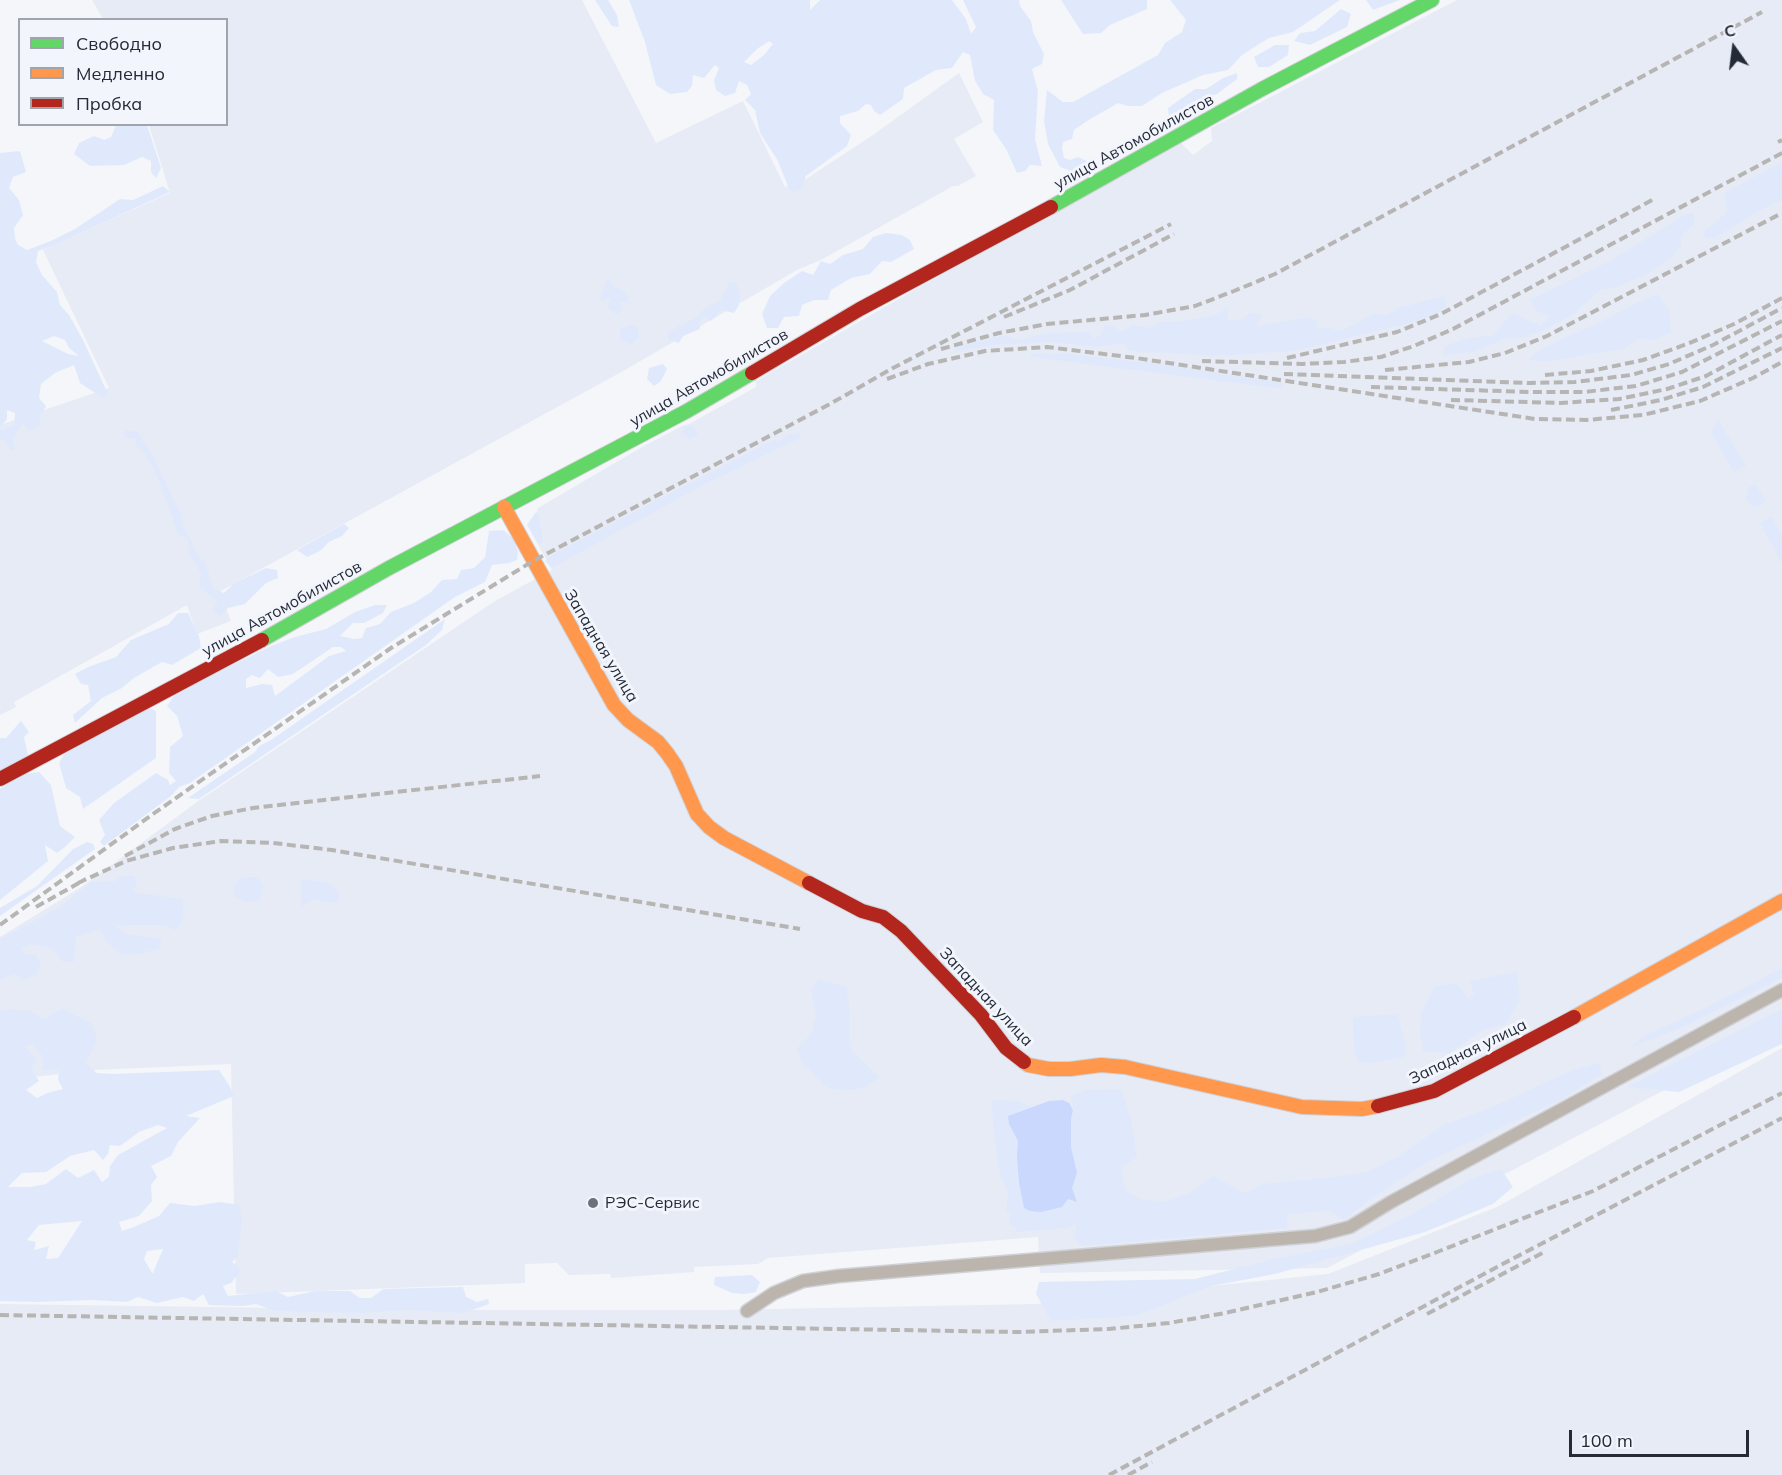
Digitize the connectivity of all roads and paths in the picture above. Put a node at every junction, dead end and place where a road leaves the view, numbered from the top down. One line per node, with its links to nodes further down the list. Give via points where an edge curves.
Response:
1 (1432, 0): 2 (street, улица Автомобилистов, via 918,277 687,411)
2 (504, 507): 3 (street, улица Автомобилистов); 4 (street, Западная улица, via 614,705 667,753 697,814 709,827 862,911 883,917 949,980 1006,1048 1028,1065 1049,1069 1125,1067 1302,1107 1388,1105 1434,1091 1527,1043)
3 (0, 779)
4 (1782, 901)
5 (1782, 990): 6 (street, via 1350,1227 1315,1236 802,1281)
6 (747, 1311)

